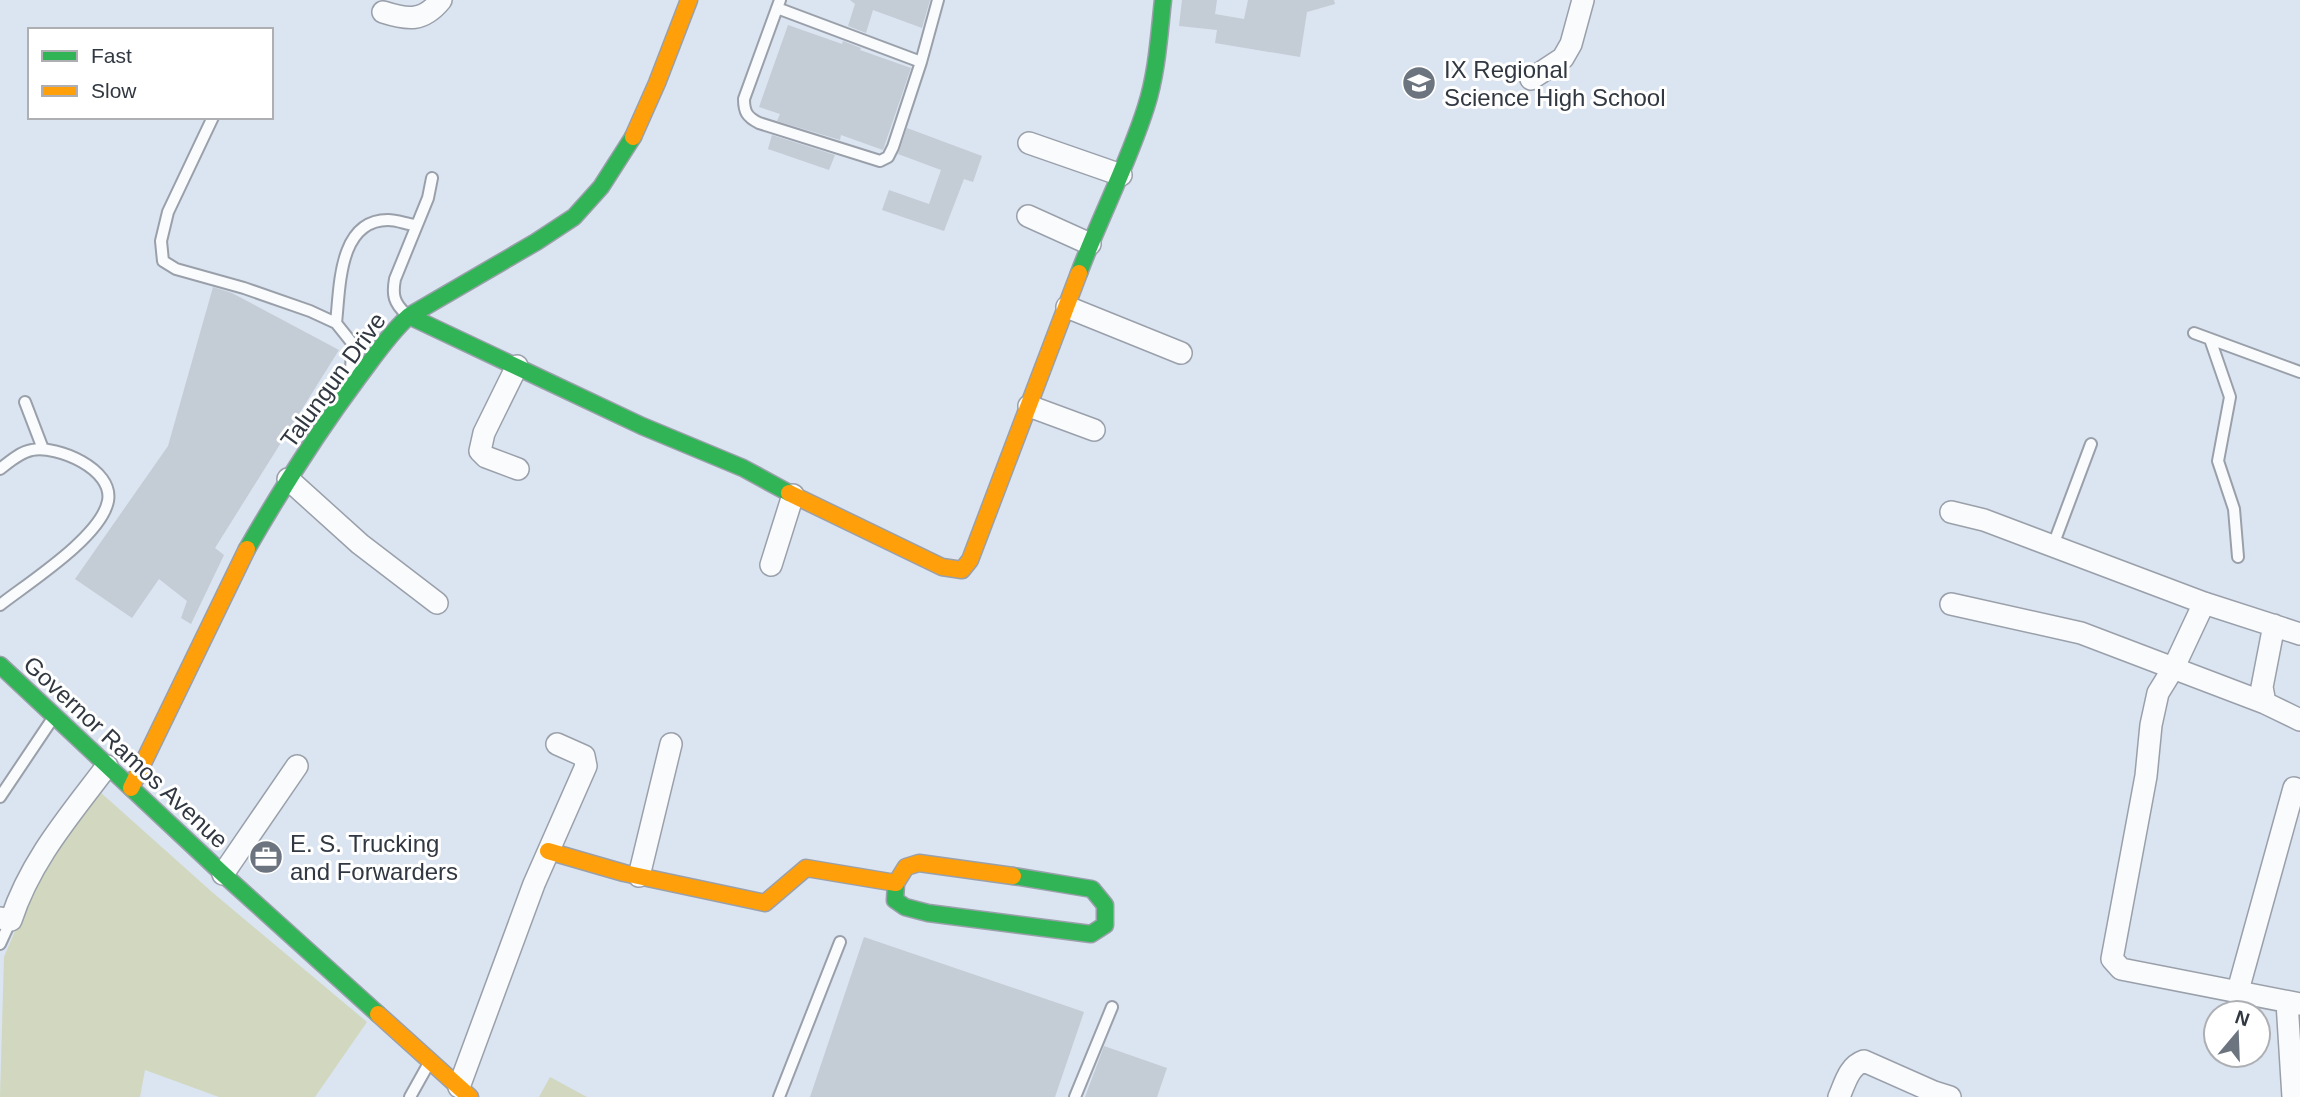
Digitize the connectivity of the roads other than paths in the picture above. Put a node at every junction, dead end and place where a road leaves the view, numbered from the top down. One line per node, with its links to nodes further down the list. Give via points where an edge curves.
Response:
1 (441, 0): 7 (street, via 431,12 414,18)
2 (688, 0): 18 (street, Talungun Drive, via 639,123 614,170 581,210 550,235)
3 (938, 0): 8 (lane)
4 (1163, 0): 12 (street, via 1147,105)
5 (1583, 0): 9 (street, via 1574,37 1563,58)
6 (778, 4): 8 (lane); 8 (lane, via 744,99 749,118 759,124 880,161 891,153)
7 (383, 12)
8 (921, 62)
9 (1531, 79)
10 (212, 119): 19 (lane, via 168,212 161,241 163,261)
11 (1029, 143): 12 (street)
12 (1121, 175): 16 (street)
13 (432, 178): 15 (lane)
14 (1028, 216): 16 (street)
15 (415, 225): 18 (lane, via 393,293 397,305); 19 (lane, via 387,220 365,226 355,236 343,257)
16 (1090, 244): 17 (street)
17 (1067, 307): 22 (street); 27 (street)
18 (409, 316): 23 (street); 25 (street, Talungun Drive)
19 (336, 323): 25 (lane, via 352,342)
20 (2194, 333): 21 (lane)
21 (2210, 339): 24 (lane); 37 (lane, via 2230,397 2218,461 2234,509)
22 (1181, 353)
23 (517, 366): 31 (street, via 484,433 480,451); 34 (street, via 642,426 731,462)
24 (2300, 372)
25 (348, 392): 33 (street, Talungun Drive)
26 (25, 402): 30 (lane)
27 (1029, 406): 28 (street); 34 (street, via 970,560 961,570 942,567)
28 (1094, 430)
29 (2091, 444): 36 (lane)
30 (43, 449): 32 (lane, via 29,450); 42 (lane, via 91,467 103,477 108,502 71,551)
31 (518, 469)
32 (0, 470)
33 (288, 479): 39 (street, via 360,544); 54 (street, Talungun Drive, via 241,560)
34 (793, 495): 38 (street)
35 (1951, 512): 36 (street, via 1984,520)
36 (2052, 548): 40 (street)
37 (2238, 557)
38 (771, 565)
39 (437, 603)
40 (2204, 603): 43 (street); 46 (street)
41 (1951, 604): 46 (street, via 2081,634)
42 (0, 606)
43 (2274, 625): 44 (street); 47 (street, via 2262,687)
44 (2300, 634)
45 (0, 665): 48 (street, Governor Ramos Avenue)
46 (2174, 667): 47 (street); 64 (street, via 2158,693 2151,725 2112,960 2121,969)
47 (2265, 703): 49 (street)
48 (55, 715): 52 (street, Governor Ramos Avenue); 56 (lane)
49 (2300, 720)
50 (556, 744): 57 (street, via 584,756 586,765)
51 (671, 744): 59 (street)
52 (107, 766): 54 (street, Governor Ramos Avenue); 61 (street, via 37,862)
53 (297, 766): 58 (street)
54 (131, 788): 58 (street, Governor Ramos Avenue)
55 (2294, 788): 64 (street)
56 (0, 797)
57 (548, 850): 59 (street); 68 (street)
58 (223, 874): 67 (street, Governor Ramos Avenue)
59 (639, 876): 60 (street, via 765,903 779,896 806,868)
60 (896, 883): 60 (street, via 912,862 933,863 1092,889 1109,910 1105,925 1091,934 905,907 895,900)
61 (6, 919): 63 (lane)
62 (840, 942): 70 (lane)
63 (0, 944)
64 (2237, 993): 65 (street)
65 (2293, 1003): 74 (street)
66 (1112, 1007): 71 (lane)
67 (430, 1060): 68 (street, Governor Ramos Avenue); 69 (lane)
68 (465, 1092)
69 (410, 1097)
70 (779, 1097)
71 (1075, 1097)
72 (1839, 1097): 73 (street, via 1851,1070 1864,1061)
73 (1950, 1097)
74 (2293, 1097)

